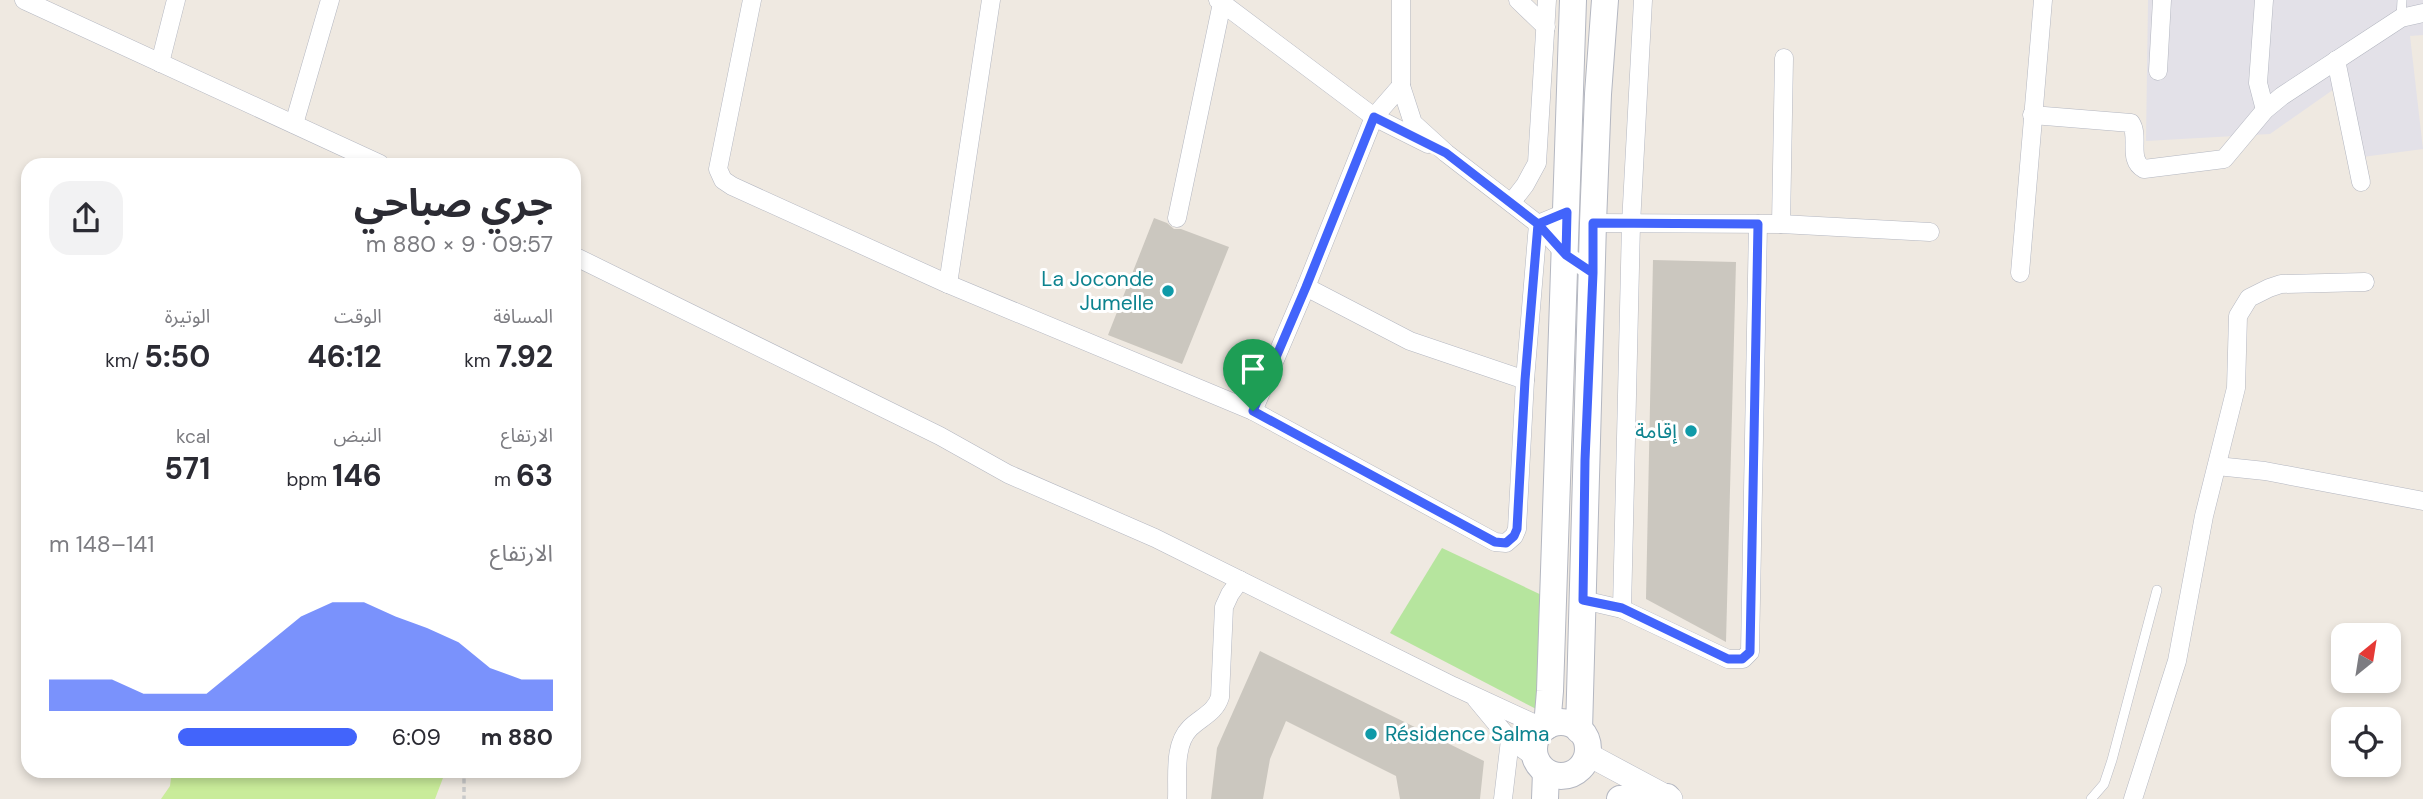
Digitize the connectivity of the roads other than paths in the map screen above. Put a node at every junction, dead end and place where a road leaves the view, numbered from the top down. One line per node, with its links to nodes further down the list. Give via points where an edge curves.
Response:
1 (24, 0): 21 (street)
2 (176, 0): 21 (street)
3 (330, 0): 27 (street)
4 (752, 0): 45 (street, via 718,169 723,180)
5 (991, 0): 45 (street)
6 (1401, 0): 23 (street)
7 (1518, 0): 18 (street)
8 (1547, 0): 18 (street)
9 (1573, 0): 32 (main road)
10 (1605, 0): 34 (main road)
11 (1643, 0): 36 (street)
12 (2043, 0): 25 (street)
13 (2162, 0): 22 (street)
14 (2264, 0): 24 (street, via 2258,83)
15 (1220, 1): 26 (street); 33 (street)
16 (2402, 9): 17 (street); 20 (street)
17 (2423, 13)
18 (1546, 27): 31 (street, via 1537,163)
19 (1784, 58): 38 (street)
20 (2336, 60): 24 (street); 30 (street)
21 (160, 63): 27 (street)
22 (2158, 71)
23 (1401, 86): 26 (street); 28 (street, via 1413,123)
24 (2265, 110): 25 (street, via 2224,159 2144,169 2135,160 2136,130 2131,123)
25 (2032, 115): 43 (street)
26 (1374, 117): 28 (street); 46 (street)
27 (294, 124): 29 (street)
28 (1446, 153): 31 (street)
29 (367, 158)
30 (2361, 182)
31 (1511, 203): 35 (street)
32 (1567, 212): 35 (street); 40 (main road)
33 (1177, 218)
34 (1593, 223): 36 (street); 42 (main road)
35 (1538, 224): 40 (street); 47 (street)
36 (1631, 224): 37 (street); 54 (street)
37 (1758, 224): 38 (street); 54 (street, via 1750,652 1742,659 1728,659)
38 (1781, 225): 39 (street)
39 (1930, 232)
40 (1566, 255): 42 (street); 56 (main road)
41 (581, 259): 51 (street, via 940,436 1007,474)
42 (1593, 273): 53 (main road)
43 (2020, 273)
44 (2365, 282): 49 (street, via 2281,284 2249,298 2238,316 2236,388)
45 (948, 285): 48 (street)
46 (1306, 287): 47 (street, via 1410,341); 48 (street)
47 (1525, 380): 48 (street, via 1517,529 1506,543 1495,542)
48 (1253, 411)
49 (2217, 466): 50 (street); 65 (street, via 2177,661)
50 (2423, 500)
51 (1240, 580): 55 (street); 60 (street, via 1224,607 1220,697 1179,746)
52 (2157, 590): 64 (lane, via 2112,760 2104,784)
53 (1583, 600): 54 (street); 58 (main road)
54 (1622, 608)
55 (1474, 696): 56 (street); 57 (street)
56 (1545, 727): 58 (main road, via 1534,747); 58 (main road, via 1564,723)
57 (1510, 740): 58 (street); 61 (street)
58 (1565, 764): 59 (street); 62 (main road)
59 (1669, 798): 63 (main road)
60 (1177, 799)
61 (1503, 799)
62 (1545, 799)
63 (1620, 799)
64 (2091, 799)
65 (2133, 799)

